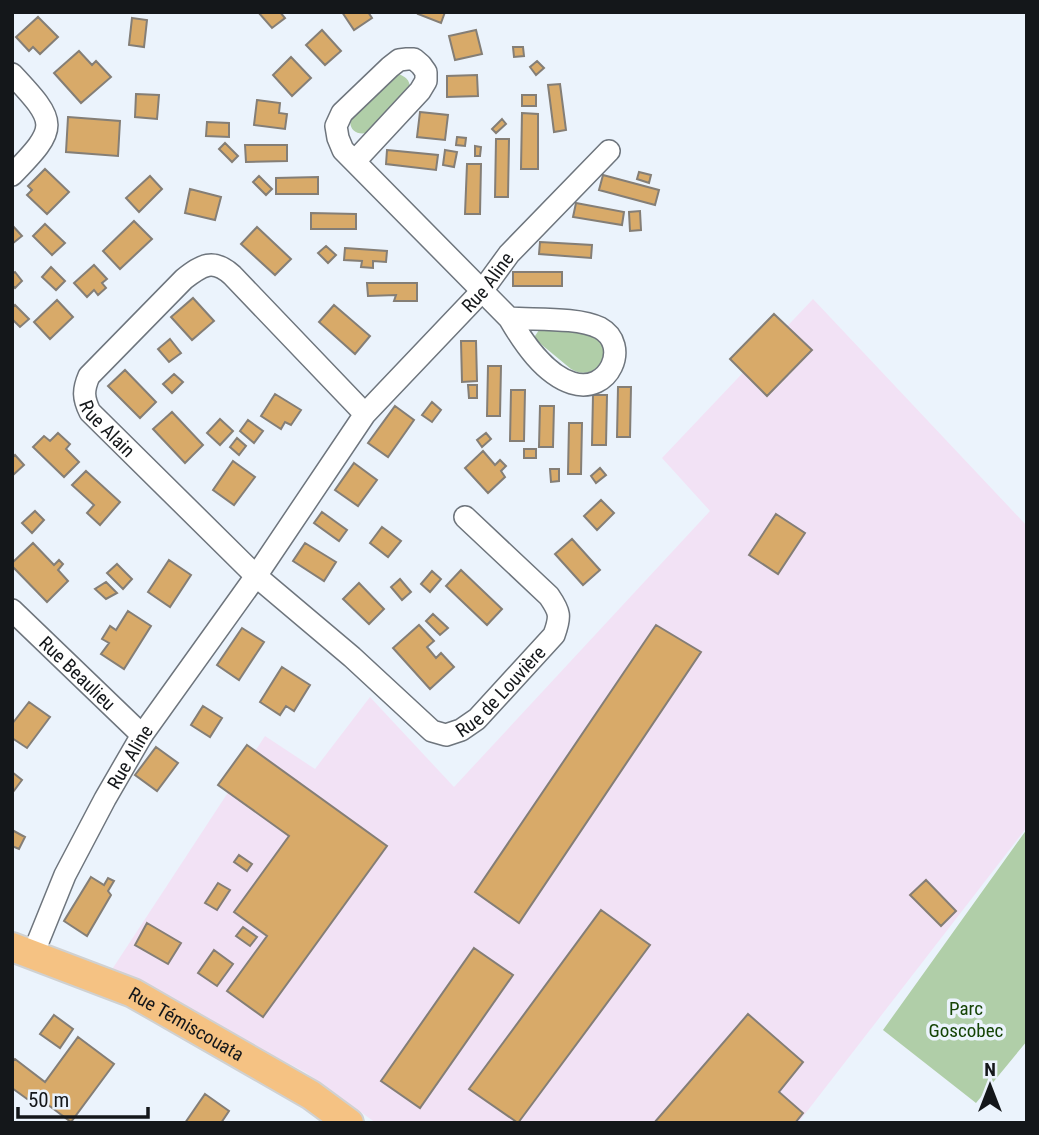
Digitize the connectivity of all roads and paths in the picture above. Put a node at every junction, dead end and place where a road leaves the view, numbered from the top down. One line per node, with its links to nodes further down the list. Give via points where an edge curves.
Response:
1 (12, 74): 4 (street, via 34,97 48,124 36,150)
2 (609, 151): 5 (street, Rue Aline, via 509,254)
3 (355, 161): 3 (street, via 426,81 426,72 414,59 399,60 342,113 336,126 338,138); 5 (street)
4 (12, 175)
5 (482, 291): 6 (street); 7 (street, Rue Aline)
6 (509, 318): 6 (street, via 540,361 565,380 586,386 611,370 615,355 604,330 588,323)
7 (365, 414): 9 (street); 9 (street, Rue Alain, via 224,267 210,264 184,279 89,376 84,400 90,412)
8 (465, 517): 9 (street, Rue de Louvière, via 549,596 559,622 554,635 477,719 446,735 432,731)
9 (256, 576): 11 (street, Rue Aline)
10 (12, 610): 11 (street, Rue Beaulieu)
11 (142, 735): 12 (street, Rue Aline)
12 (23, 951): 13 (main road, Rue Témiscouata, via 132,993 311,1095)
13 (349, 1123)

